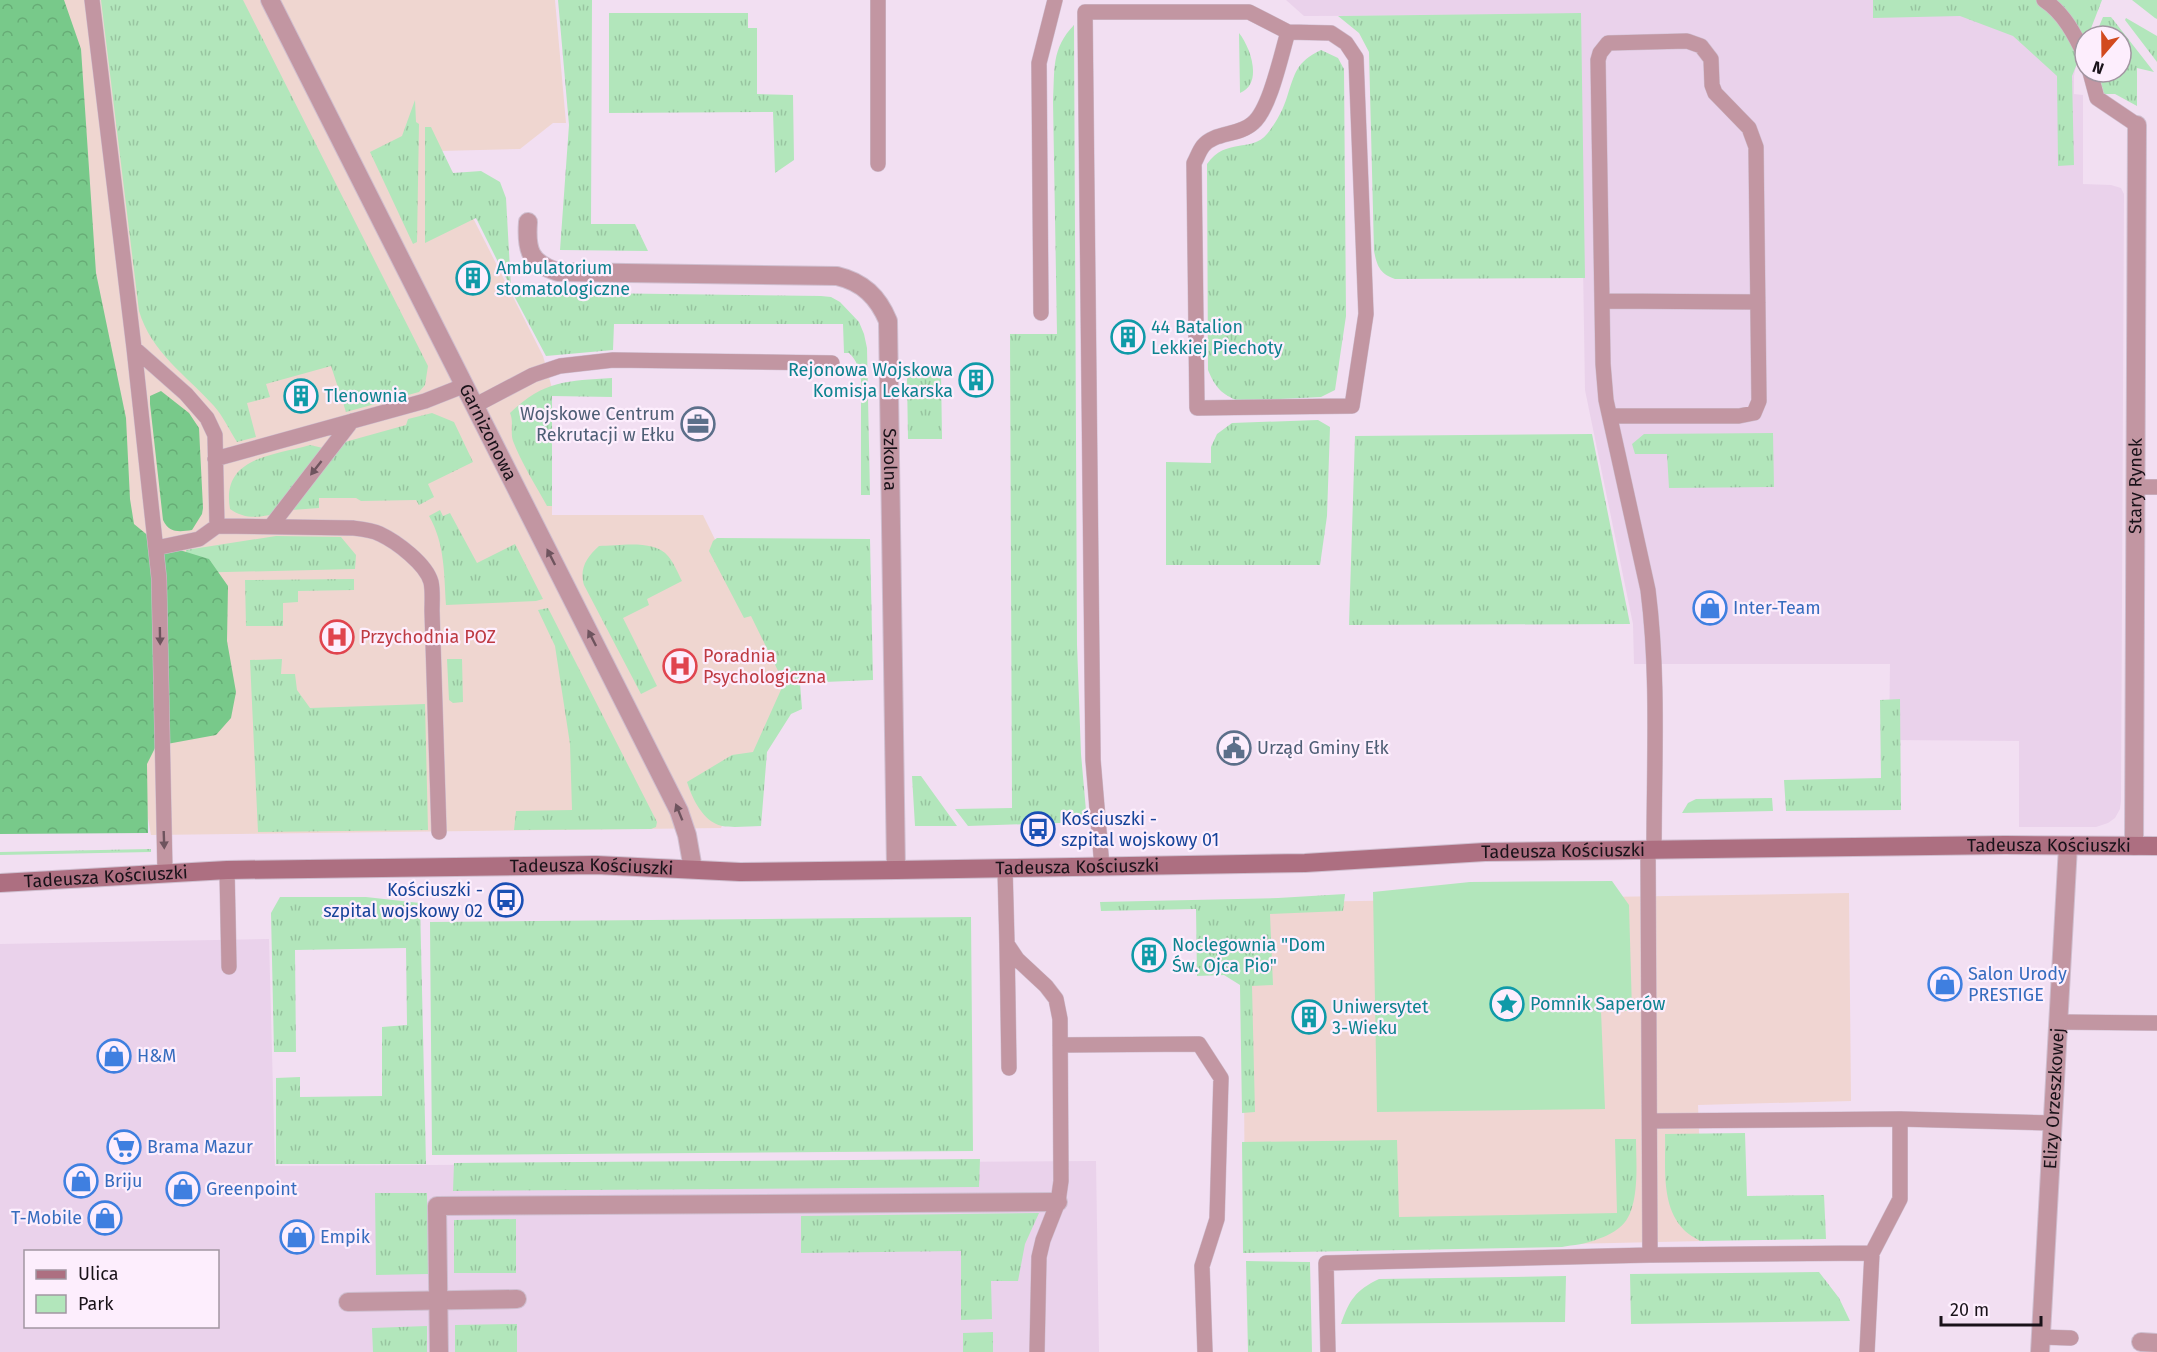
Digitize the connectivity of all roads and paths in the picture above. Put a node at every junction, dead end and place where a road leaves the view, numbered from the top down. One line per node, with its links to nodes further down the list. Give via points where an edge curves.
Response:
1 (92, 0): 15 (lane)
2 (270, 0): 17 (street, Garnizonowa)
3 (878, 0): 10 (lane)
4 (1054, 0): 14 (lane, via 1039,63)
5 (2044, 0): 7 (lane)
6 (1288, 32): 6 (lane, via 1331,33 1346,43 1356,58 1366,314 1352,406 1197,408 1194,163 1203,146 1214,138 1253,124 1265,106); 32 (lane, via 1249,12 1085,12 1092,749)
7 (2073, 33)
8 (2093, 84): 9 (lane, via 2097,98)
9 (2138, 125): 22 (street, Stary Rynek)
10 (878, 164)
11 (528, 222): 36 (street, Szkolna, via 530,253 546,268 558,272 837,276 858,284 882,306 888,321)
12 (1602, 302): 13 (lane); 13 (lane, via 1600,53 1608,43 1688,42 1701,46 1711,59 1715,93 1749,129 1756,147); 19 (lane, via 1603,364)
13 (1758, 302): 19 (lane, via 1759,401 1754,413)
14 (1041, 313)
15 (134, 348): 21 (lane, via 207,418 214,435); 26 (lane)
16 (832, 363): 18 (lane, via 613,360 560,366)
17 (463, 386): 18 (street, Garnizonowa); 20 (lane)
18 (474, 405): 33 (street, Garnizonowa, one-way to 18, via 679,811)
19 (1610, 416): 31 (lane, via 1652,622)
20 (352, 422): 21 (lane); 25 (lane, one-way to 25)
21 (215, 459): 24 (lane)
22 (2136, 487): 23 (lane); 29 (street, Stary Rynek)
23 (2157, 487)
24 (217, 526): 25 (lane); 26 (lane, via 198,539)
25 (271, 526): 27 (lane, via 369,530 408,552 427,574 431,582)
26 (156, 548): 37 (lane, one-way to 37)
27 (439, 832)
28 (2068, 846): 29 (street, Tadeusza Kościuszki); 31 (street, Tadeusza Kościuszki); 41 (street, Elizy Orzeszkowej)
29 (2134, 846): 30 (street, Tadeusza Kościuszki)
30 (2157, 846)
31 (1652, 851): 32 (street, Tadeusza Kościuszki, via 1485,852 1305,863); 46 (lane)
32 (1102, 867): 34 (street, Tadeusza Kościuszki)
33 (693, 869): 35 (street, Tadeusza Kościuszki, via 596,865); 36 (street, Tadeusza Kościuszki)
34 (1005, 869): 36 (street, Tadeusza Kościuszki); 39 (lane)
35 (227, 870): 37 (street, Tadeusza Kościuszki); 40 (lane)
36 (896, 870)
37 (165, 872): 38 (street, Tadeusza Kościuszki)
38 (0, 883)
39 (1007, 944): 43 (lane, via 1056,999); 44 (lane)
40 (229, 967)
41 (2058, 1022): 42 (lane); 47 (street, Elizy Orzeszkowej)
42 (2157, 1023)
43 (1060, 1045): 48 (lane); 58 (lane, via 1198,1044 1221,1078 1217,1219 1202,1266)
44 (1009, 1068)
45 (1900, 1119): 46 (lane); 47 (lane); 49 (lane, via 1900,1199)
46 (1650, 1121): 50 (lane)
47 (2052, 1123): 55 (street, Elizy Orzeszkowej)
48 (1058, 1202): 52 (street, via 437,1206); 57 (lane, via 1039,1257)
49 (1872, 1253): 50 (lane); 60 (lane)
50 (1650, 1255): 59 (lane, via 1326,1263)
51 (517, 1299): 52 (street)
52 (438, 1301): 53 (street); 56 (street)
53 (348, 1302)
54 (2071, 1338): 55 (lane)
55 (2040, 1345)
56 (439, 1352)
57 (1038, 1352)
58 (1205, 1352)
59 (1328, 1352)
60 (1867, 1352)

